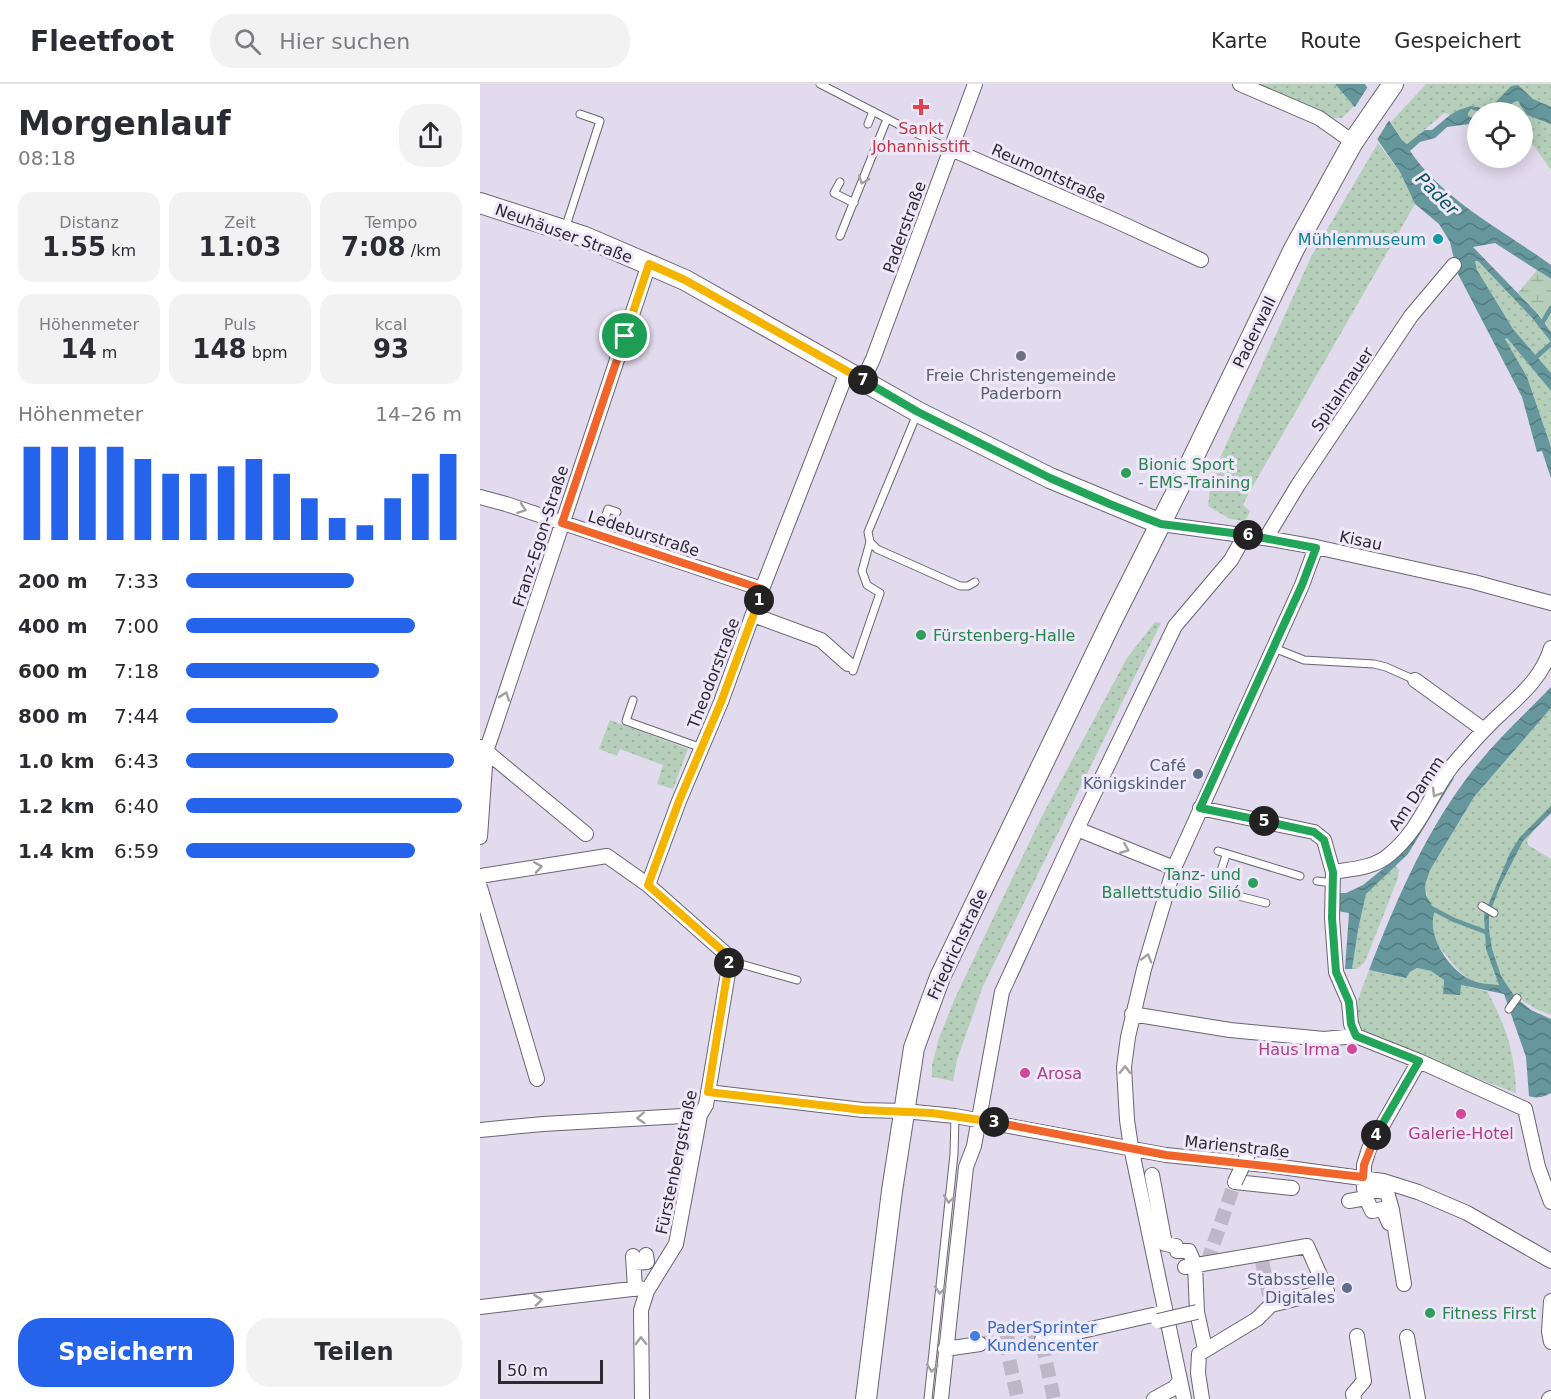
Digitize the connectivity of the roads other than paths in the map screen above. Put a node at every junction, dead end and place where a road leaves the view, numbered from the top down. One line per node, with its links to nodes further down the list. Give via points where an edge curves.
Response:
1 (820, 84): 5 (lane, Reumontstraße)
2 (975, 84): 10 (street, Paderstraße)
3 (1240, 84): 9 (street)
4 (1388, 91): 9 (main road, Paderwall)
5 (873, 111): 7 (lane, Reumontstraße); 8 (lane)
6 (580, 114): 14 (lane, via 600,121)
7 (887, 119): 10 (lane, Reumontstraße); 12 (lane, one-way to 12)
8 (868, 123)
9 (1357, 136): 24 (main road, Paderwall, via 1294,249)
10 (951, 149): 16 (street, Reumontstraße); 19 (street, Paderstraße, via 873,359)
11 (840, 182): 12 (lane, via 834,193)
12 (854, 202): 15 (lane)
13 (480, 203): 14 (main road, Neuhäuser Straße)
14 (565, 230): 17 (main road, Neuhäuser Straße)
15 (840, 236)
16 (1201, 260)
17 (649, 264): 19 (main road, Neuhäuser Straße, via 685,280); 23 (street, Franz-Egon-Straße)
18 (1454, 265): 27 (street, Spitalmauer, via 1411,316)
19 (855, 376): 20 (main road, Neuhäuser Straße); 31 (street, Theodorstraße)
20 (918, 412): 24 (main road, Neuhäuser Straße, via 1050,478); 28 (lane, via 865,531)
21 (480, 497): 23 (street, Ledeburstraße, one-way to 23)
22 (617, 512): 25 (lane, via 608,509)
23 (562, 523): 25 (street, Ledeburstraße); 40 (street, Franz-Egon-Straße, one-way to 23)
24 (1161, 524): 26 (street, Kisau); 67 (main road, Friedrichstraße, via 940,976 914,1048)
25 (599, 535): 31 (street, Ledeburstraße)
26 (1245, 535): 27 (street, Kisau); 43 (street, via 1231,560 1175,626)
27 (1266, 538): 29 (street, Kisau)
28 (870, 542): 30 (lane, via 877,549 960,586); 36 (lane, via 862,571 867,585 880,593)
29 (1316, 548): 32 (street, Kisau); 34 (street)
30 (975, 582)
31 (762, 589): 33 (street, Theodorstraße)
32 (1551, 603)
33 (753, 615): 36 (street, via 821,640); 41 (street, Theodorstraße)
34 (1274, 648): 37 (lane, via 1304,660 1374,664); 42 (street)
35 (1551, 648): 39 (street, Am Damm, via 1534,682)
36 (850, 667)
37 (1415, 680): 39 (street)
38 (633, 699): 41 (lane, via 626,721)
39 (1484, 730): 51 (street, Am Damm, one-way to 51, via 1451,768 1413,832 1390,855 1377,864)
40 (483, 748): 44 (street); 45 (street, Franz-Egon-Straße)
41 (702, 748): 53 (street, Theodorstraße)
42 (1200, 808): 48 (street, via 1191,844); 51 (street, via 1314,832 1324,840)
43 (1077, 829): 48 (street, one-way to 48); 70 (street, via 1002,992)
44 (586, 834)
45 (480, 837)
46 (1218, 851): 47 (lane)
47 (1226, 855): 50 (lane); 55 (lane, via 1215,890)
48 (1174, 868): 62 (street, one-way to 48)
49 (480, 876): 53 (street, one-way to 53, via 607,856)
50 (1300, 876)
51 (1333, 878): 52 (lane); 63 (street, via 1336,972 1349,1002)
52 (1317, 881)
53 (648, 885): 58 (street)
54 (480, 887): 65 (street)
55 (1266, 903)
56 (1482, 906): 57 (lane)
57 (1494, 913)
58 (730, 961): 59 (lane); 66 (street, Fürstenbergstraße)
59 (797, 980)
60 (1517, 998): 61 (lane)
61 (1509, 1008)
62 (1132, 1014): 63 (street, via 1230,1030 1324,1039); 72 (street, one-way to 62, via 1124,1067)
63 (1356, 1036): 64 (street)
64 (1419, 1061): 76 (street, via 1370,1146); 80 (street, via 1525,1109 1538,1167)
65 (537, 1079)
66 (708, 1092): 67 (street, Marienstraße); 68 (street, Fürstenbergstraße)
67 (904, 1111): 69 (street, Marienstraße); 99 (main road, Friedrichstraße)
68 (700, 1115): 71 (street, one-way to 71); 84 (street, Fürstenbergstraße, via 676,1244)
69 (955, 1116): 70 (street, Marienstraße); 100 (lane, one-way to 100)
70 (978, 1119): 72 (street, Marienstraße); 95 (street, via 966,1167)
71 (480, 1130)
72 (1131, 1147): 74 (street, Marienstraße); 88 (street)
73 (1249, 1152): 77 (street, bridge)
74 (1232, 1162): 76 (street, Marienstraße); 77 (lane)
75 (1152, 1175): 83 (street, via 1165,1244 1176,1246 1177,1251 1189,1251)
76 (1363, 1177): 79 (street, via 1364,1189 1387,1192 1402,1284 1383,1209 1372,1211 1366,1198); 82 (street, Marienstraße, via 1418,1192 1467,1214)
77 (1233, 1180): 78 (street)
78 (1292, 1188)
79 (1349, 1201)
80 (1551, 1202)
81 (638, 1258): 84 (street, Fürstenbergstraße)
82 (1551, 1261)
83 (1189, 1263): 87 (street); 96 (street, via 1261,1257 1307,1246 1327,1291 1271,1303 1257,1319)
84 (641, 1290): 86 (street, one-way to 84); 98 (street, Fürstenbergstraße, one-way to 84)
85 (1551, 1302): 92 (street)
86 (480, 1307)
87 (1197, 1312): 88 (street, bridge); 96 (street)
88 (1162, 1317): 93 (street); 97 (street)
89 (1534, 1334): 92 (street)
90 (1356, 1336): 105 (street, via 1364,1381 1353,1394)
91 (1407, 1337): 106 (street)
92 (1550, 1337)
93 (1042, 1343)
94 (980, 1344): 95 (street)
95 (945, 1348): 101 (street)
96 (1205, 1349): 104 (street, via 1198,1354)
97 (1179, 1382): 102 (street); 103 (street)
98 (642, 1399)
99 (866, 1399)
100 (928, 1399)
101 (941, 1399)
102 (1154, 1399)
103 (1185, 1399)
104 (1202, 1399)
105 (1354, 1399)
106 (1418, 1399)

